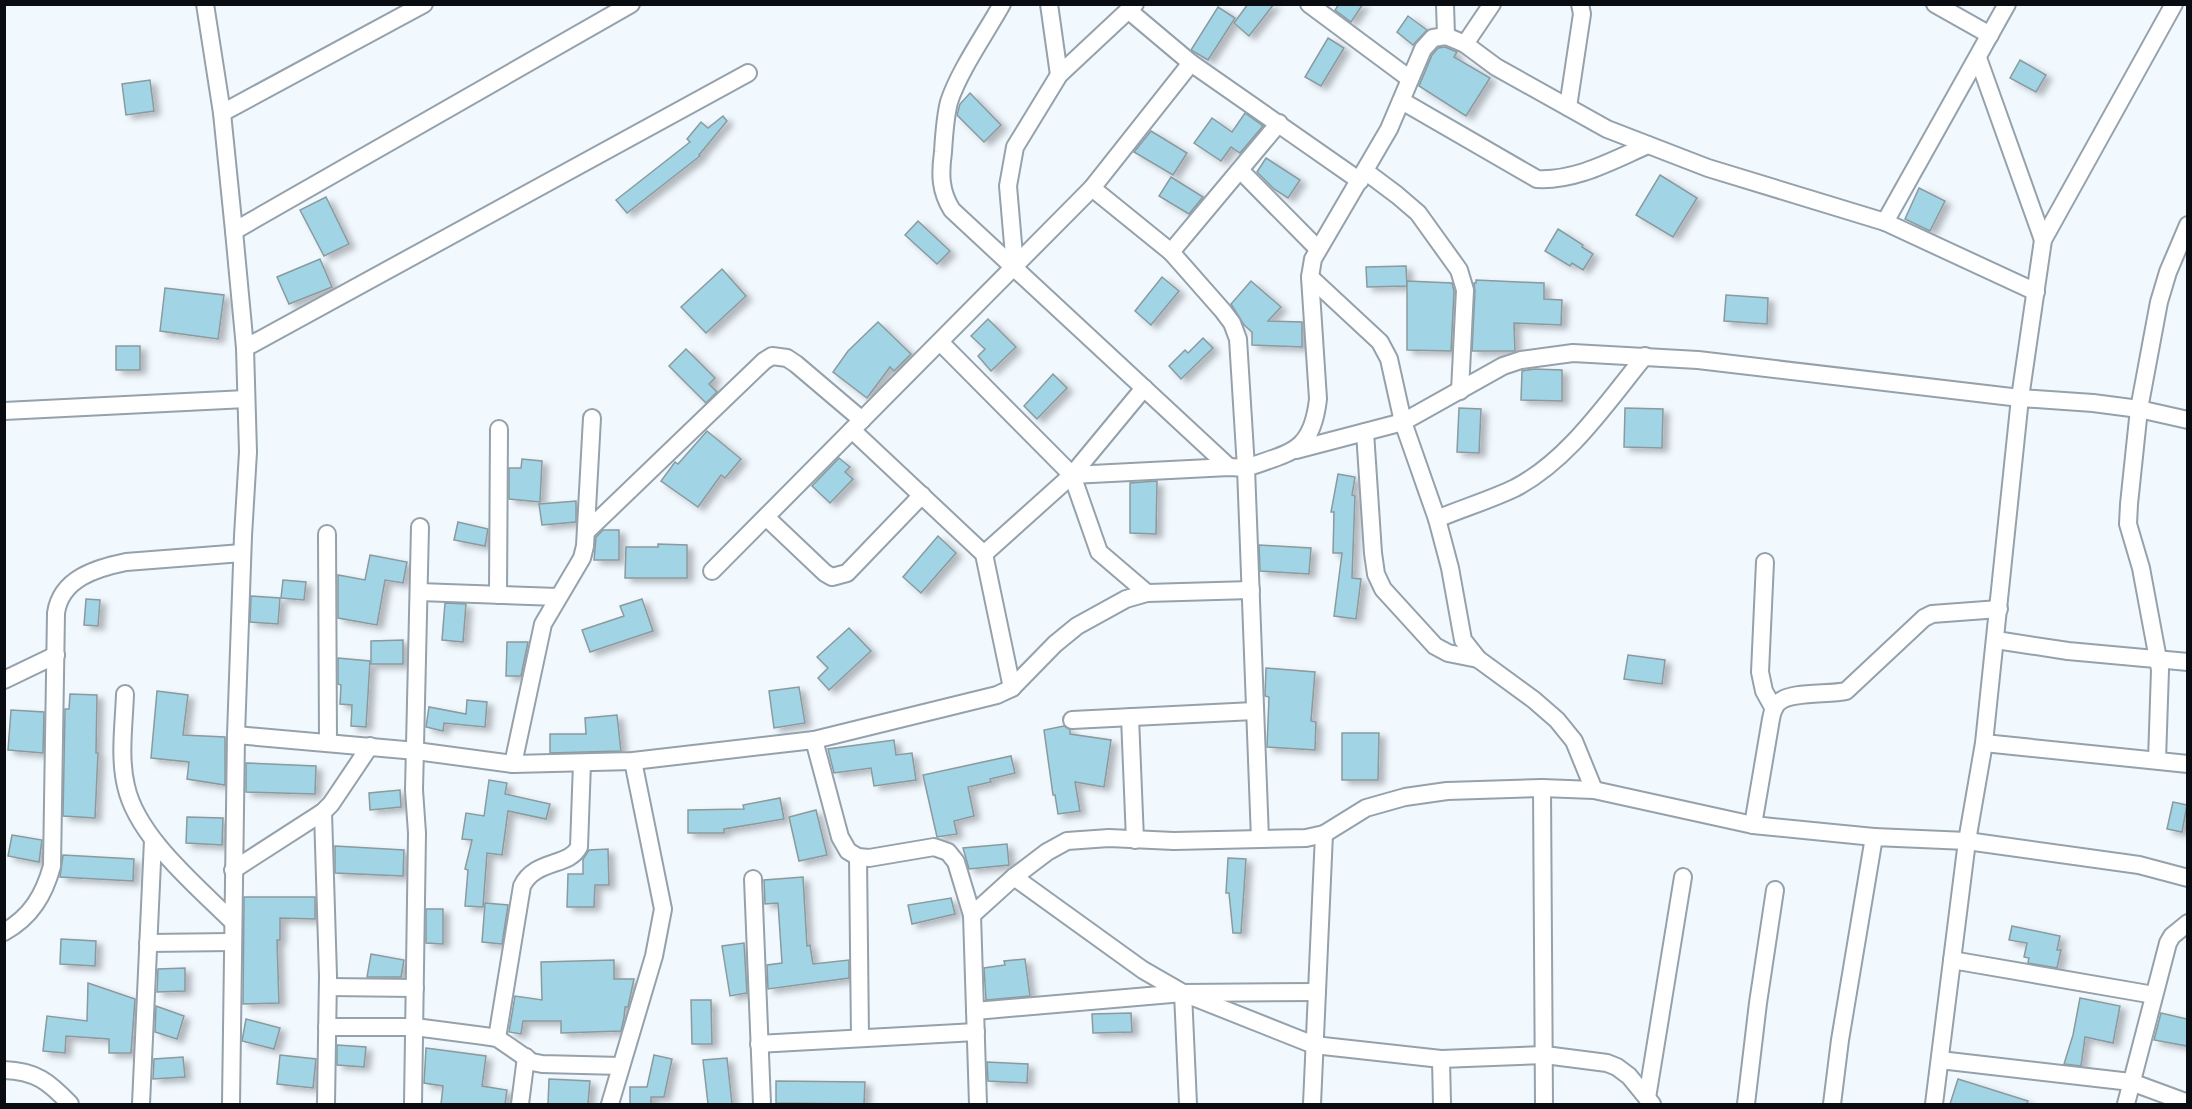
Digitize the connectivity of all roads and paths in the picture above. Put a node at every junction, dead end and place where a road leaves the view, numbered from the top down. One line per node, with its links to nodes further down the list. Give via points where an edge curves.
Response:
1 (205, 4): 24 (street)
2 (424, 4): 24 (street)
3 (631, 4): 32 (street)
4 (1002, 4): 36 (street, via 950,100 941,184 952,210)
5 (1049, 4): 20 (street)
6 (1309, 4): 21 (street)
7 (1445, 4): 15 (street)
8 (1492, 4): 16 (street)
9 (1580, 4): 23 (street, via 1582,14)
10 (1935, 4): 14 (street)
11 (2007, 4): 14 (street)
12 (2174, 4): 33 (street)
13 (1131, 7): 18 (street); 20 (street)
14 (1990, 34): 17 (street)
15 (1446, 36): 16 (street); 21 (street, via 1433,38 1423,49)
16 (1465, 45): 23 (street)
17 (1978, 58): 30 (street); 33 (street)
18 (1191, 63): 25 (street); 29 (street)
19 (748, 73): 40 (street)
20 (1059, 75): 36 (street, via 1012,158 1008,186)
21 (1410, 79): 22 (street)
22 (1402, 101): 26 (street, via 1537,179 1551,180 1589,170); 28 (street)
23 (1568, 107): 26 (street, via 1607,129)
24 (222, 114): 32 (street)
25 (1279, 123): 27 (street); 28 (street)
26 (1648, 145): 30 (street, via 1708,168)
27 (1240, 170): 34 (street); 35 (street)
28 (1363, 176): 34 (street); 43 (street, via 1398,195 1418,213 1459,270 1465,290)
29 (1092, 188): 35 (street); 36 (street)
30 (1885, 222): 38 (street)
31 (2187, 225): 46 (street, via 2159,302)
32 (234, 231): 40 (street)
33 (2043, 240): 38 (street)
34 (1318, 249): 37 (street)
35 (1171, 252): 55 (street, via 1223,310 1238,339)
36 (1015, 267): 39 (street); 42 (street)
37 (1310, 277): 50 (street, via 1384,348); 54 (street, via 1318,399 1310,433)
38 (2036, 292): 44 (street)
39 (940, 342): 51 (street); 56 (street)
40 (245, 348): 45 (street)
41 (1645, 356): 43 (street, via 1574,353 1521,360 1503,366); 44 (street); 59 (street, via 1584,430 1551,463 1514,488)
42 (1144, 388): 55 (street); 56 (street)
43 (1460, 392): 50 (street)
44 (2020, 398): 46 (street); 72 (street)
45 (246, 399): 47 (street); 63 (street, via 249,452)
46 (2139, 410): 49 (street); 77 (street, via 2128,524 2141,568)
47 (4, 411)
48 (592, 418): 61 (street)
49 (2187, 420)
50 (1403, 422): 53 (street); 59 (street)
51 (857, 425): 57 (street); 58 (street); 61 (street, via 796,364 772,356)
52 (499, 429): 70 (street)
53 (1365, 432): 54 (street); 75 (street, via 1373,553 1383,589 1435,646)
54 (1296, 450): 55 (street)
55 (1238, 468): 56 (street); 67 (street)
56 (1072, 475): 64 (street); 69 (street, via 1099,552)
57 (922, 495): 58 (street, via 841,576 825,573); 64 (street)
58 (766, 517): 66 (street)
59 (1437, 519): 75 (street, via 1463,640)
60 (420, 527): 68 (street)
61 (586, 532): 71 (street, via 582,558)
62 (327, 534): 88 (street)
63 (242, 554): 74 (street, via 126,562 83,575 59,599); 86 (street)
64 (984, 554): 80 (street)
65 (1765, 562): 82 (street, via 1760,672)
66 (712, 572)
67 (1251, 590): 69 (street); 83 (street)
68 (419, 592): 70 (street); 91 (street)
69 (1147, 593): 80 (street, via 1126,599 1077,626)
70 (498, 595): 71 (street)
71 (558, 597): 95 (street, via 543,624)
72 (1999, 609): 73 (street); 82 (street, via 1945,612 1924,618 1846,691 1788,696)
73 (1996, 640): 77 (street); 89 (street)
74 (56, 655): 79 (street); 117 (street, via 52,866 30,912)
75 (1478, 659): 98 (street, via 1557,720 1574,741)
76 (2187, 662): 77 (street)
77 (2159, 664): 78 (street); 92 (street)
78 (2187, 669)
79 (4, 680)
80 (1012, 688): 87 (street)
81 (125, 694): 104 (street, via 126,785 132,807)
82 (1773, 709): 100 (street)
83 (1254, 711): 84 (street); 103 (street)
84 (1130, 717): 85 (street); 105 (street)
85 (1072, 720)
86 (236, 735): 88 (street); 108 (street)
87 (814, 740): 93 (street); 107 (street, via 840,837 848,851)
88 (328, 743): 90 (street)
89 (1984, 743): 92 (street); 106 (street)
90 (370, 747): 91 (street); 99 (street)
91 (416, 751): 95 (street); 122 (street)
92 (2157, 760): 96 (street)
93 (633, 761): 94 (street); 138 (street, via 663,909 654,956)
94 (582, 763): 95 (street); 130 (street, via 579,847 576,855 529,874 522,886)
95 (513, 764)
96 (2187, 764)
97 (1542, 788): 98 (street); 101 (street, via 1447,791 1405,797 1366,808); 134 (street)
98 (1594, 790): 100 (street)
99 (323, 812): 108 (street); 121 (street)
100 (1753, 825): 102 (street)
101 (1324, 834): 103 (street); 123 (street)
102 (1874, 837): 106 (street); 157 (street)
103 (1260, 839): 105 (street)
104 (153, 840): 115 (street); 119 (street)
105 (1135, 840): 109 (street, via 1067,841)
106 (1966, 841): 111 (street, via 2139,865); 120 (street)
107 (858, 857): 114 (street, via 934,847 948,852 956,862); 131 (street)
108 (233, 870): 115 (street)
109 (1014, 877): 114 (street); 124 (street, via 1143,970)
110 (1683, 877): 141 (street)
111 (2187, 877)
112 (753, 879): 132 (street)
113 (1775, 890): 156 (street)
114 (972, 915): 126 (street)
115 (233, 922): 118 (street)
116 (2187, 923): 125 (street, via 2168,943)
117 (4, 932)
118 (232, 942): 119 (street); 145 (street)
119 (148, 943): 144 (street)
120 (1952, 960): 125 (street); 137 (street)
121 (328, 987): 122 (street); 127 (street)
122 (415, 988): 128 (street)
123 (1317, 992): 124 (street); 133 (street)
124 (1183, 993): 126 (street); 133 (street); 152 (street)
125 (2154, 995): 140 (street)
126 (975, 1011): 129 (street)
127 (327, 1027): 128 (street); 146 (street)
128 (415, 1027): 130 (street); 147 (street)
129 (976, 1032): 131 (street); 151 (street)
130 (497, 1038): 135 (street)
131 (860, 1038): 132 (street)
132 (759, 1044): 150 (street)
133 (1314, 1045): 136 (street); 153 (street)
134 (1545, 1055): 136 (street); 141 (street, via 1617,1067); 155 (street)
135 (526, 1057): 138 (street, via 542,1064); 148 (street)
136 (1442, 1059): 154 (street)
137 (1940, 1060): 140 (street); 158 (street)
138 (621, 1066): 149 (street)
139 (4, 1070): 143 (street, via 40,1078)
140 (2131, 1082): 142 (street); 159 (street)
141 (1649, 1101)
142 (2187, 1103)
143 (70, 1104)
144 (141, 1104)
145 (231, 1104)
146 (326, 1104)
147 (413, 1104)
148 (520, 1104)
149 (610, 1104)
150 (762, 1104)
151 (978, 1104)
152 (1188, 1104)
153 (1312, 1104)
154 (1442, 1104)
155 (1544, 1104)
156 (1746, 1104)
157 (1832, 1104)
158 (1934, 1104)
159 (2126, 1104)

